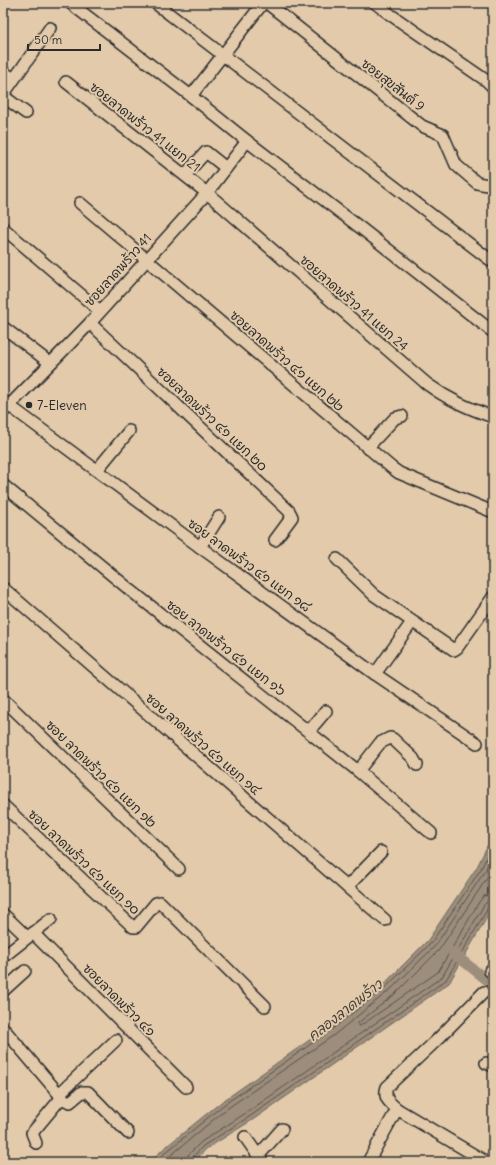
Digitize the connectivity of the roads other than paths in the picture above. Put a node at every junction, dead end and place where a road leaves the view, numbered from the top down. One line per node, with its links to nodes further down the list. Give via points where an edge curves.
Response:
1 (70, 3): 13 (street)
2 (155, 3): 7 (street)
3 (263, 3): 7 (street)
4 (267, 3): 18 (street, ซอยสุขสันต์ 9, via 422,126 444,135 456,165 478,183)
5 (375, 3): 11 (street)
6 (50, 28): 9 (street)
7 (222, 55): 13 (street); 23 (street)
8 (3, 72): 9 (street)
9 (14, 79): 12 (street)
10 (66, 82): 17 (street, ซอยลาดพร้าว 41 แยก 21)
11 (493, 87)
12 (3, 95): 14 (street)
13 (191, 96): 15 (street)
14 (26, 113)
15 (247, 141): 16 (street, ซอยลาดพร้าว 41); 27 (street)
16 (226, 168): 17 (street, via 206,152); 19 (street, ซอยลาดพร้าว 41)
17 (185, 175): 19 (street, ซอยลาดพร้าว 41 แยก 21)
18 (493, 186)
19 (207, 193): 22 (street, ซอยลาดพร้าว 41); 31 (street, ซอยลาดพร้าว 41 แยก 24, via 427,384 443,396)
20 (80, 203): 22 (street, ซอยลาดพร้าว ๔๑ แยก ๒๒)
21 (3, 228): 24 (street)
22 (148, 259): 24 (street, ซอยลาดพร้าว 41); 33 (street, ซอยลาดพร้าว ๔๑ แยก ๒๒)
23 (493, 262)
24 (100, 311): 25 (street, ซอยลาดพร้าว 41)
25 (90, 323): 28 (street, ซอยลาดพร้าว 41); 38 (street, ซอยลาดพร้าว ๔๑ แยก ๒๐, via 289,511 292,517)
26 (3, 327): 28 (street)
27 (493, 332)
28 (50, 363): 29 (street, ซอยลาดพร้าว 41)
29 (5, 406): 34 (street, ซอย ลาดพร้าว ๔๑ แยก ๑๘)
30 (402, 416): 33 (street, via 395,418)
31 (493, 418)
32 (129, 431): 34 (street)
33 (367, 448): 36 (street, ซอยลาดพร้าว ๔๑ แยก ๒๒, via 399,473)
34 (97, 470): 39 (street, ซอย ลาดพร้าว ๔๑ แยก ๑๘)
35 (3, 485): 47 (street, ซอย ลาดพร้าว ๔๑ แยก ๑๖, via 129,589)
36 (493, 512)
37 (219, 517): 39 (street)
38 (275, 540)
39 (200, 547): 44 (street, ซอย ลาดพร้าว ๔๑ แยก ๑๘)
40 (337, 559): 43 (street, via 374,595)
41 (3, 588): 55 (street, ซอย ลาดพร้าว ๔๑ แยก ๑๔)
42 (493, 598): 43 (street, via 455,650)
43 (412, 622): 44 (street)
44 (375, 674): 48 (street, ซอย ลาดพร้าว ๔๑ แยก ๑๘)
45 (3, 699): 54 (street, ซอย ลาดพร้าว ๔๑ แยก ๑๒)
46 (326, 711): 47 (street)
47 (309, 731): 50 (street, ซอย ลาดพร้าว ๔๑ แยก ๑๖)
48 (477, 743)
49 (417, 765): 50 (street, via 413,758 390,738 380,743)
50 (358, 771): 52 (street, ซอย ลาดพร้าว ๔๑ แยก ๑๖)
51 (3, 805): 64 (street, ซอย ลาดพร้าว ๔๑ แยก ๑๐, via 133,927 136,927 156,903 160,902)
52 (431, 833)
53 (381, 852): 55 (street)
54 (180, 869)
55 (347, 887): 58 (street, ซอย ลาดพร้าว ๔๑ แยก ๑๔)
56 (3, 914): 59 (street, ซอยลาดพร้าว ๔๑)
57 (52, 919): 59 (street)
58 (385, 920)
59 (30, 935): 60 (street); 67 (street, ซอยลาดพร้าว ๔๑)
60 (3, 957)
61 (25, 971): 62 (street)
62 (3, 991)
63 (484, 992): 69 (street, via 387,1087 386,1100)
64 (265, 1006)
65 (3, 1028): 68 (street)
66 (116, 1040): 68 (street)
67 (186, 1087)
68 (61, 1096): 71 (street, via 70,1102 82,1092 88,1092); 73 (street, via 32,1133)
69 (397, 1109): 75 (street); 76 (street)
70 (282, 1129): 74 (street)
71 (128, 1133)
72 (245, 1137): 74 (street)
73 (36, 1143)
74 (260, 1159)
75 (368, 1162)
76 (486, 1162)

